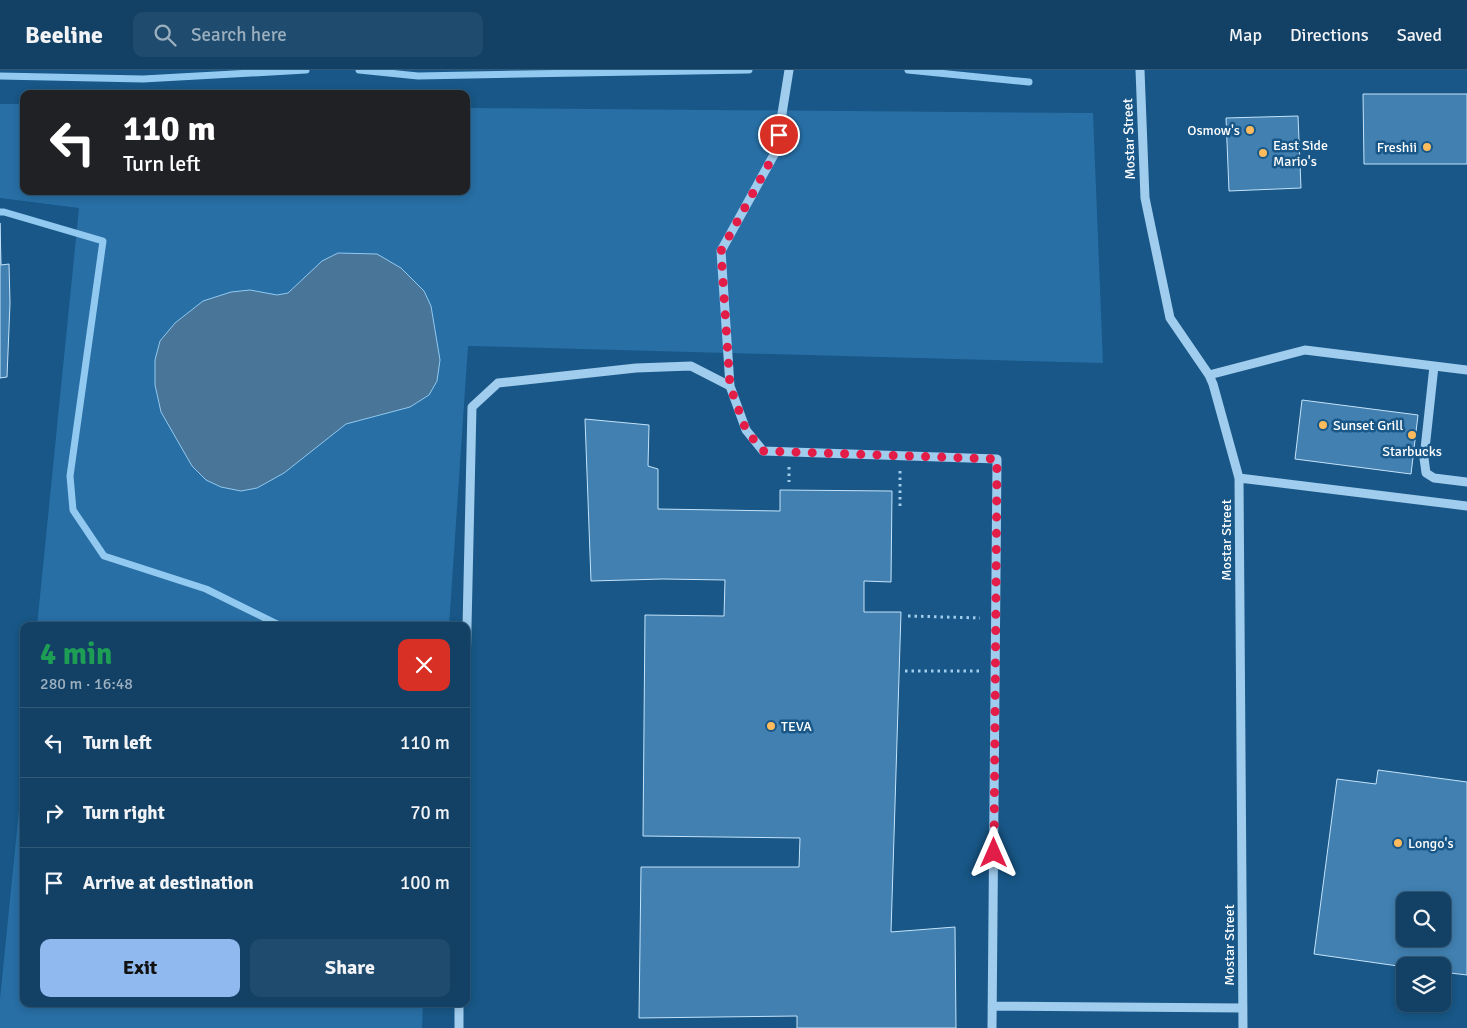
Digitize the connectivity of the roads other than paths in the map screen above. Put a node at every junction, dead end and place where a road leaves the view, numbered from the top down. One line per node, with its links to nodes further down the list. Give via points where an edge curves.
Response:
1 (789, 70): 6 (street, via 776,151 721,251)
2 (1140, 70): 5 (street, Mostar Street, via 1145,198 1170,318)
3 (1434, 366): 4 (street); 5 (street, via 1304,350); 8 (street, via 1424,458 1426,473 1434,478)
4 (1467, 370)
5 (1209, 375): 7 (street, Mostar Street)
6 (730, 386): 10 (street, via 692,366 636,368 498,383 472,406); 11 (street, via 746,430 763,451 997,459)
7 (1239, 478): 9 (street); 13 (street, Mostar Street)
8 (1467, 482)
9 (1467, 506)
10 (467, 622)
11 (992, 1006): 13 (street); 15 (street)
12 (459, 1007): 14 (street)
13 (1243, 1008): 16 (street, Mostar Street)
14 (459, 1028)
15 (992, 1028)
16 (1243, 1028)

